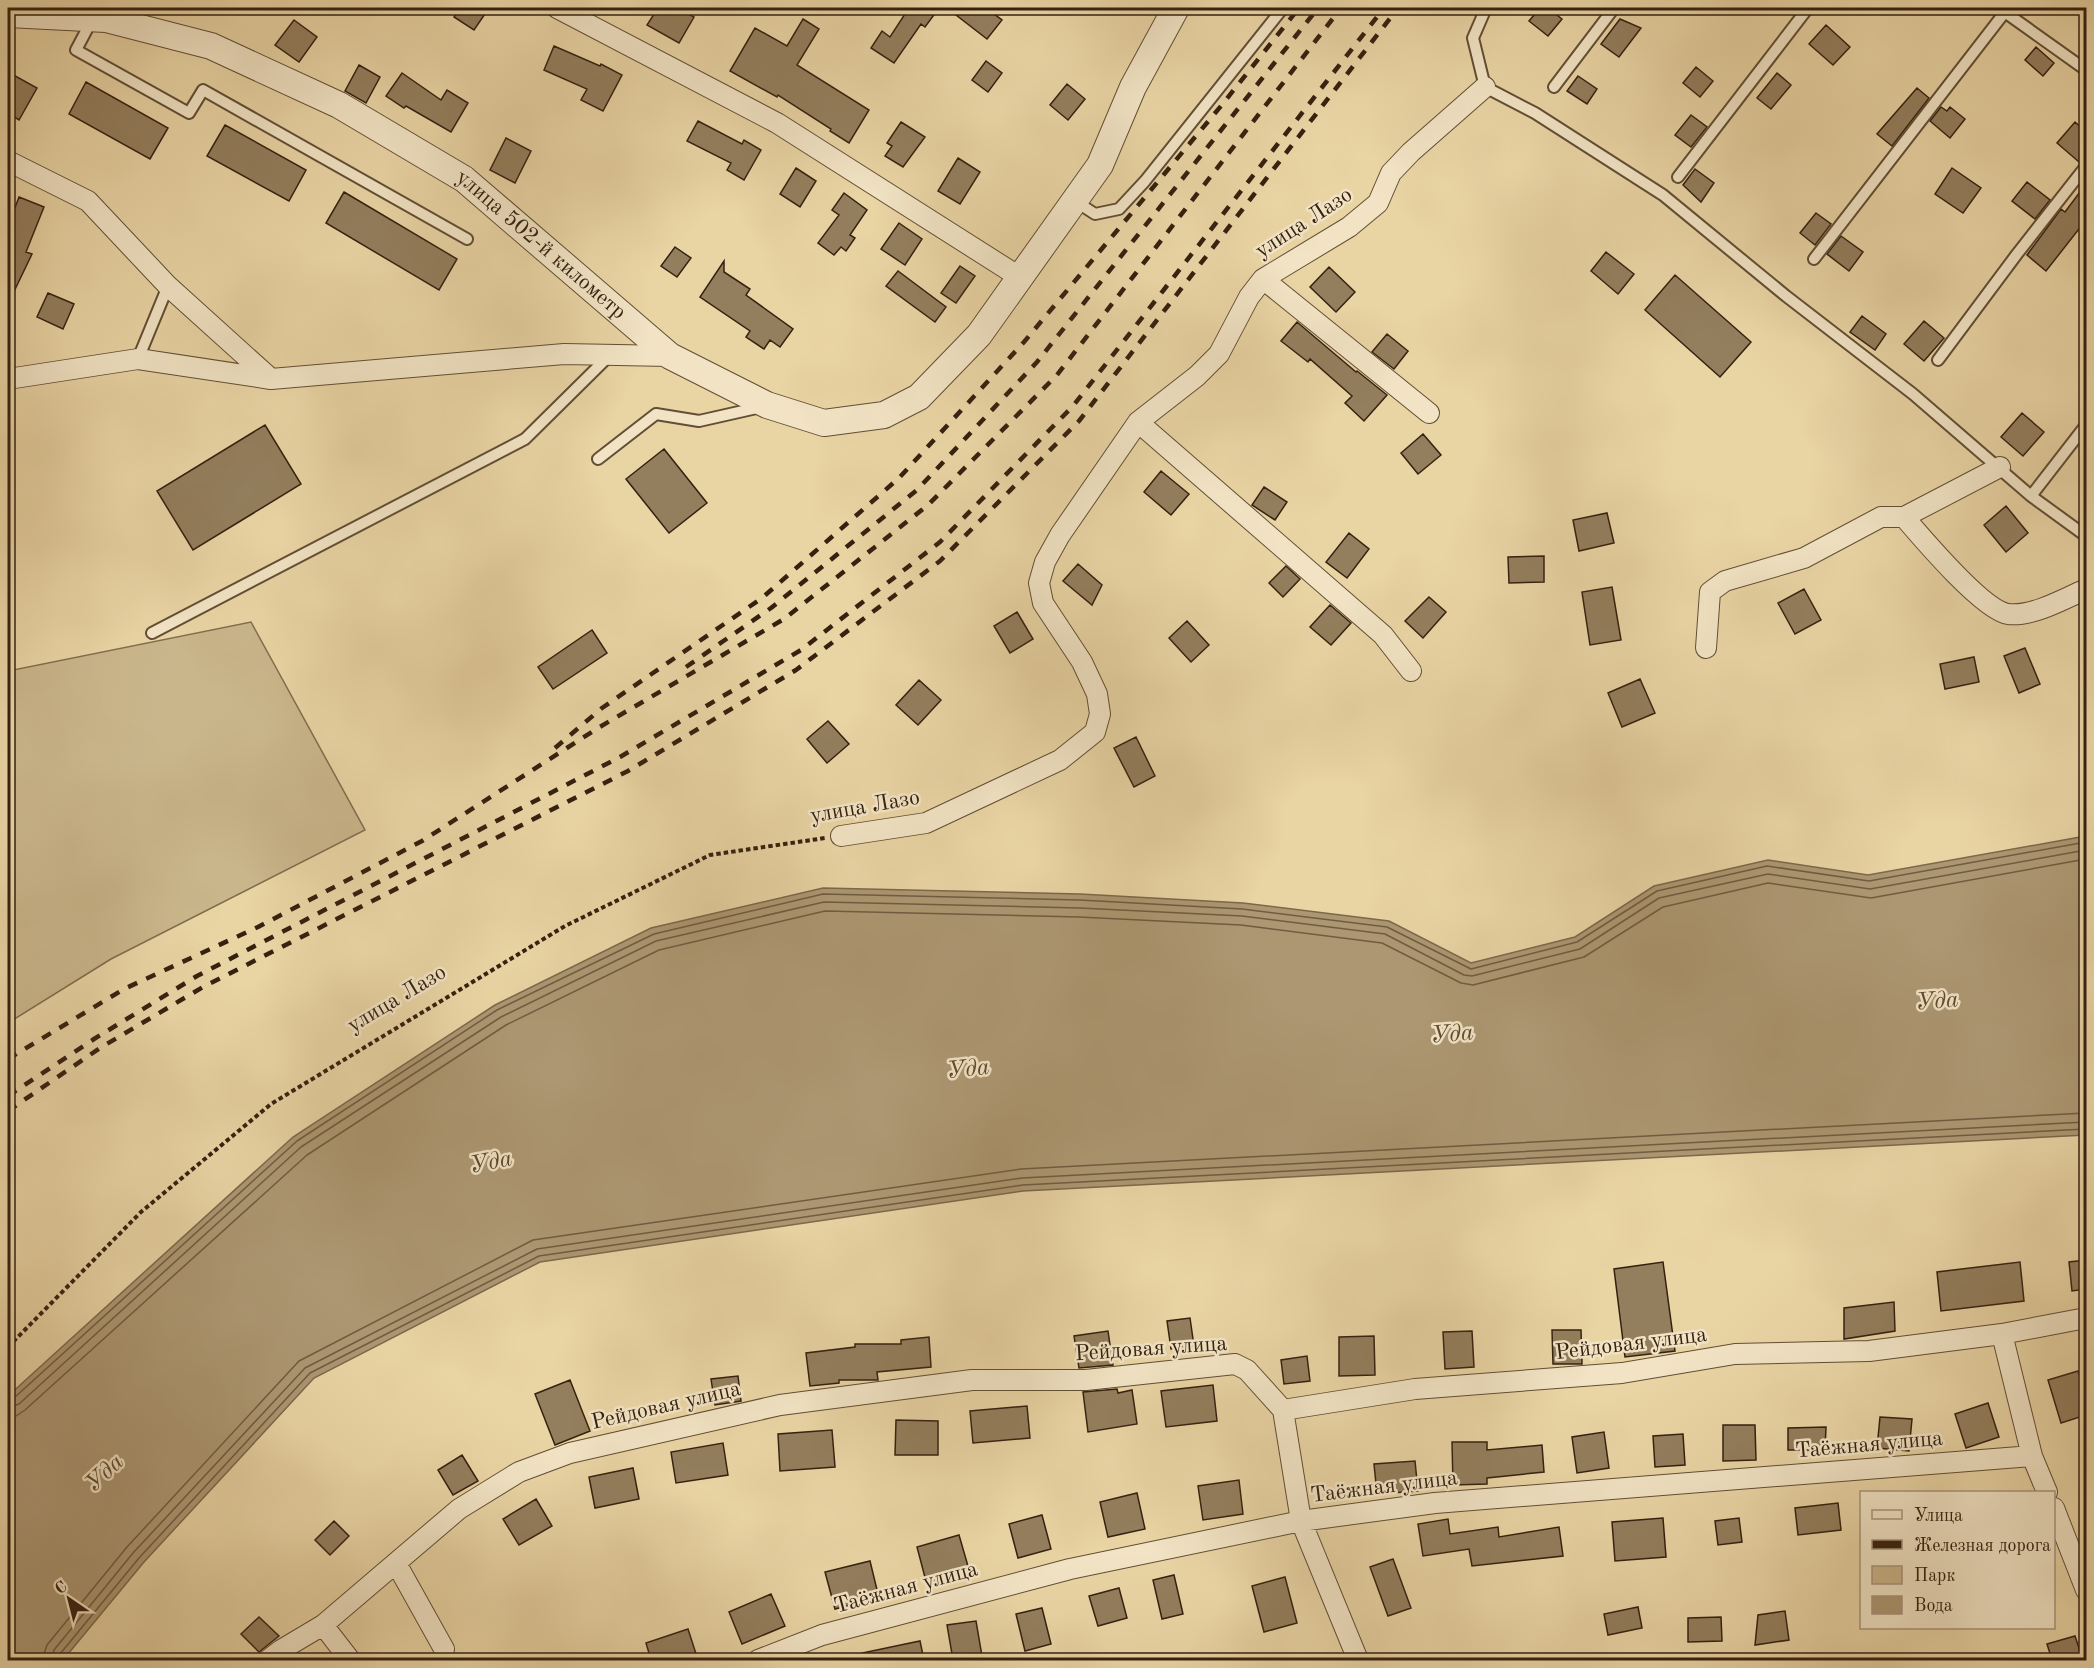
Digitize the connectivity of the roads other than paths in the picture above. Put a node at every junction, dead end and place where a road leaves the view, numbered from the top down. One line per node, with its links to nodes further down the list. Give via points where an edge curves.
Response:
1 (557, 8): 19 (street, via 777,123)
2 (1176, 8): 16 (street, улица 502-й километр, via 1133,87 1100,165)
3 (1282, 8): 16 (lane, via 1119,209 1095,214)
4 (1486, 8): 11 (lane, via 1473,38)
5 (1614, 8): 12 (lane)
6 (1808, 8): 15 (lane)
7 (2002, 10): 10 (lane); 18 (lane)
8 (8, 14): 9 (street, улица 502-й километр)
9 (102, 15): 17 (lane, via 76,50 189,113 203,90); 23 (street, улица 502-й километр, via 211,46 339,105 464,179)
10 (2086, 70)
11 (1485, 87): 20 (street, улица Лазо, via 1391,173 1378,203 1349,227); 33 (lane, via 1535,112 1663,195)
12 (1554, 87)
13 (8, 161): 21 (street, via 88,201)
14 (2086, 166): 25 (lane)
15 (1678, 177)
16 (1075, 201): 19 (street, улица 502-й километр)
17 (467, 238)
18 (1814, 259)
19 (1020, 278): 28 (street, улица 502-й километр, via 980,335 919,397 884,415 824,423)
20 (1263, 279): 29 (street); 30 (street, улица Лазо, via 1219,354)
21 (168, 286): 24 (lane); 27 (street)
22 (609, 355): 23 (street); 27 (street, via 564,354); 38 (lane, via 525,439)
23 (670, 356): 28 (street, улица 502-й километр)
24 (138, 359): 26 (street); 27 (street)
25 (1938, 360)
26 (8, 379)
27 (272, 379)
28 (767, 405): 32 (lane, via 699,421 656,414)
29 (1429, 413)
30 (1138, 422): 40 (street, via 1383,635); 41 (street, улица Лазо, via 1060,535 1039,583 1043,603 1082,662 1097,694 1100,714 1095,732 1060,760 926,823)
31 (2086, 425): 34 (lane)
32 (598, 459)
33 (2000, 467): 34 (lane); 35 (street)
34 (2031, 496): 36 (lane)
35 (1904, 517): 37 (street, via 1982,599 2007,614 2036,611); 39 (street, via 1881,518 1804,558 1717,585 1710,592)
36 (2086, 536)
37 (2086, 589)
38 (152, 633)
39 (1706, 648)
40 (1411, 671)
41 (841, 836)
42 (2086, 1318): 43 (street, Рейдовая улица)
43 (2002, 1334): 44 (street, Рейдовая улица, via 1869,1351 1734,1354 1622,1373 1415,1389); 45 (street)
44 (1283, 1410): 48 (street); 49 (street, Рейдовая улица, via 1247,1370 1235,1364 1086,1380 972,1380 780,1406 570,1453 519,1472 459,1509)
45 (2032, 1456): 46 (street); 48 (street, Таёжная улица, via 1434,1503)
46 (2047, 1491)
47 (2055, 1511): 50 (street)
48 (1300, 1521): 55 (street, Таёжная улица, via 1070,1569 822,1635); 56 (street)
49 (396, 1563): 51 (street, Рейдовая улица); 52 (street)
50 (2086, 1590)
51 (323, 1626): 53 (street, Рейдовая улица); 54 (street)
52 (444, 1649)
53 (268, 1660)
54 (350, 1660)
55 (758, 1660)
56 (1358, 1660)

